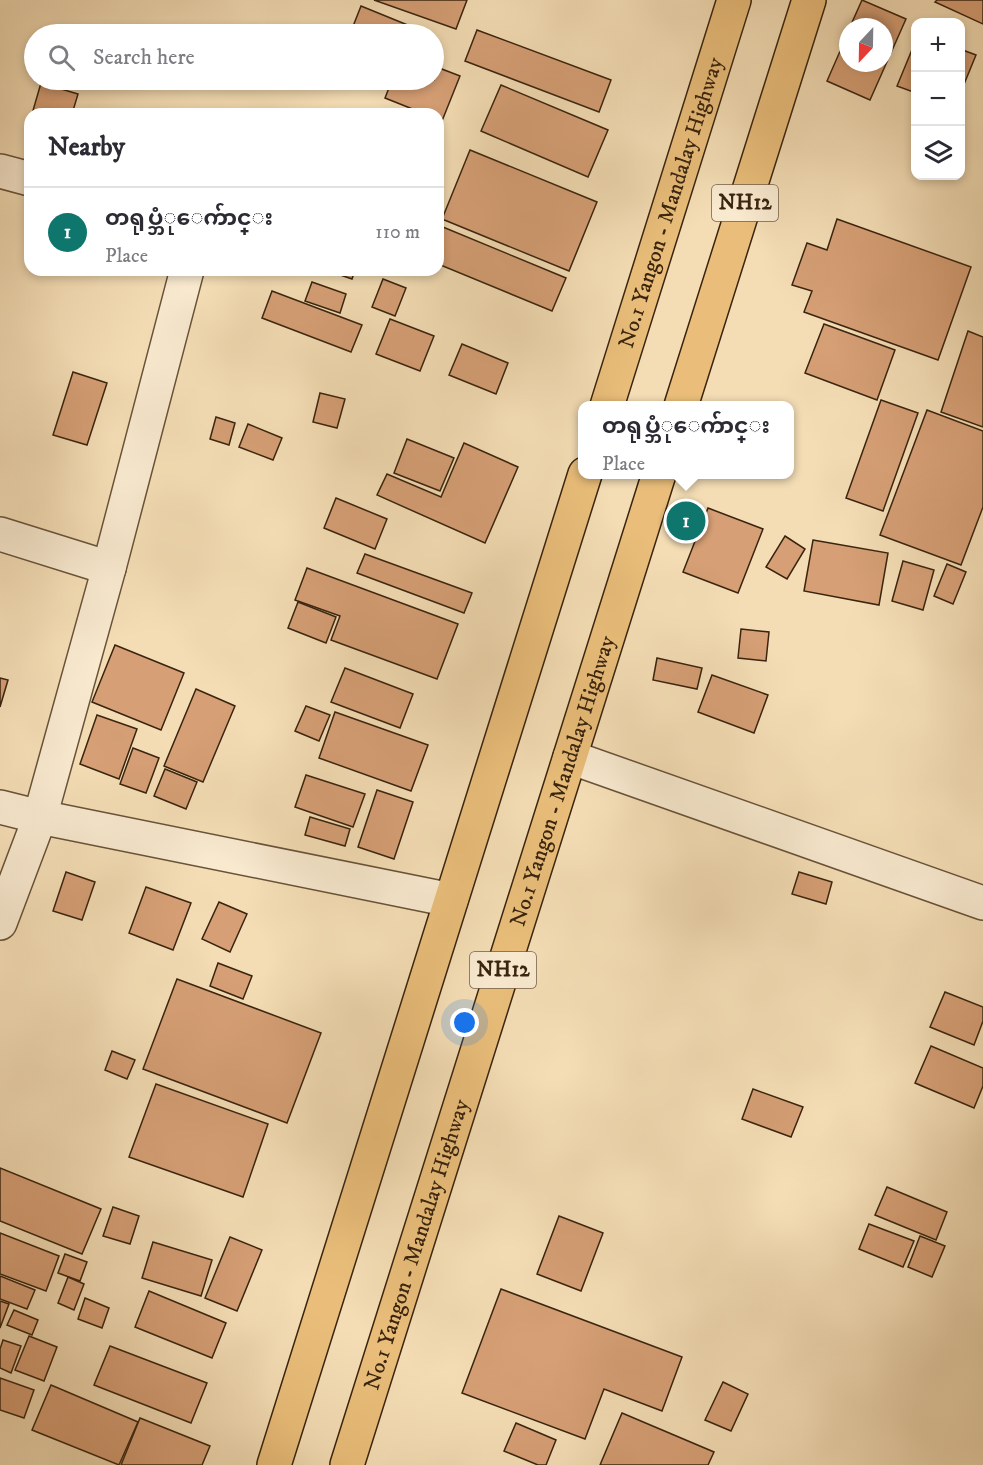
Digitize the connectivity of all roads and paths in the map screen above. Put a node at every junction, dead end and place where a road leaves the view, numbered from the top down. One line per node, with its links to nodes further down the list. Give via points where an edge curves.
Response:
1 (734, 0): 6 (highway, No.1 Yangon - Mandalay Highway)
2 (809, 0): 7 (highway, NH12)
3 (0, 171): 4 (street)
4 (24, 177)
5 (185, 276): 11 (street)
6 (608, 401)
7 (682, 401)
8 (583, 479): 15 (highway, NH12)
9 (657, 479): 12 (highway, No.1 Yangon - Mandalay Highway / NH12)
10 (0, 534): 11 (street)
11 (109, 568): 14 (street)
12 (570, 756): 16 (street); 19 (highway, No.1 Yangon - Mandalay Highway / NH12)
13 (0, 807): 14 (street)
14 (40, 817): 15 (street); 17 (street)
15 (451, 900): 18 (highway, NH12)
16 (983, 903)
17 (0, 923)
18 (274, 1465)
19 (347, 1465)

